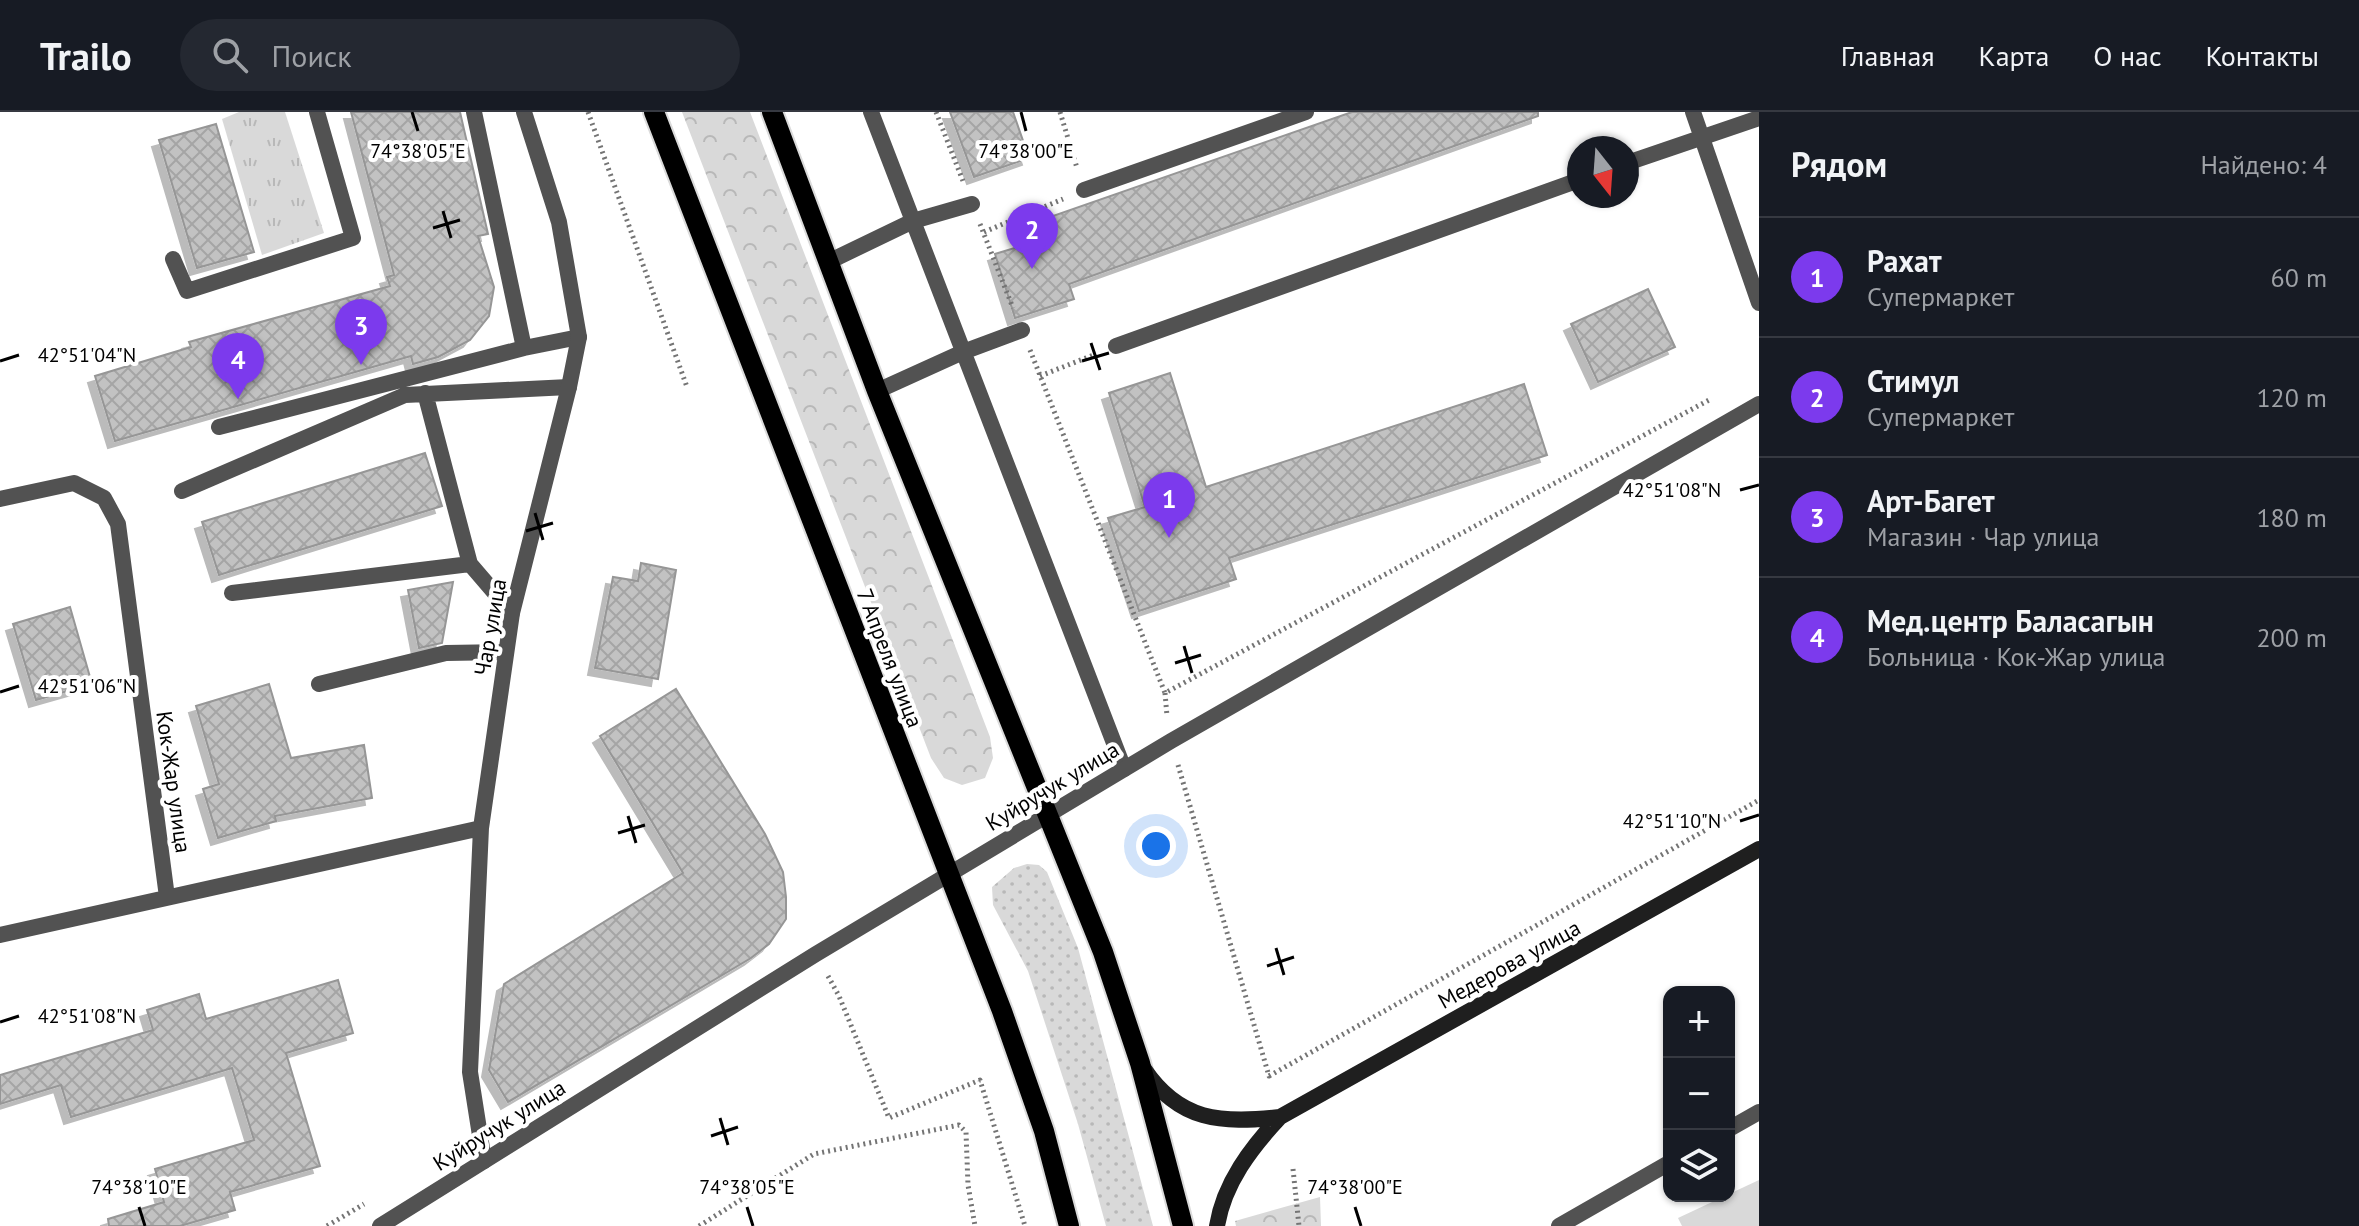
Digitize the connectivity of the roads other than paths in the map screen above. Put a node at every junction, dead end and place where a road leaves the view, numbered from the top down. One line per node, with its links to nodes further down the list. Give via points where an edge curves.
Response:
1 (317, 112): 16 (street, via 353,238 187,291)
2 (474, 112): 22 (street)
3 (524, 112): 20 (street, Чар улица, via 559,222)
4 (654, 112): 40 (main road, 7 Апреля улица)
5 (772, 112): 17 (main road)
6 (871, 112): 15 (street)
7 (1306, 112): 13 (street)
8 (1693, 112): 10 (street)
9 (1759, 118): 10 (street)
10 (1702, 136): 11 (street); 18 (street)
11 (1639, 159)
12 (1567, 184): 21 (street)
13 (1084, 190)
14 (972, 204): 15 (street)
15 (913, 221): 17 (street); 23 (street)
16 (173, 259)
17 (828, 262): 25 (main road)
18 (1759, 303)
19 (1022, 330): 23 (street)
20 (579, 337): 22 (street); 24 (street, Чар улица)
21 (1116, 346)
22 (524, 348): 28 (street)
23 (963, 352): 25 (street); 36 (street)
24 (569, 387): 26 (street); 33 (street, Чар улица)
25 (877, 391): 37 (main road)
26 (425, 393): 29 (street, via 405,395); 31 (street)
27 (1759, 404): 36 (street, Куйручук улица)
28 (219, 427)
29 (182, 491)
30 (0, 499): 41 (street, Кок-Жар улица, via 74,483 104,498 118,524)
31 (470, 564): 32 (street); 33 (street)
32 (232, 593)
33 (512, 613): 34 (street, Чар улица)
34 (506, 652): 35 (street, via 446,653); 38 (street, Чар улица)
35 (319, 684)
36 (1124, 769): 37 (street, Куйручук улица)
37 (1047, 815): 40 (street, Куйручук улица); 43 (main road, via 1103,952)
38 (481, 828): 41 (street); 47 (street, Чар улица, via 470,1072)
39 (1759, 849): 45 (main road, Медерова улица)
40 (948, 875): 47 (street, Куйручук улица); 50 (main road, 7 Апреля улица, via 1044,1131)
41 (167, 897): 42 (street)
42 (0, 935)
43 (1140, 1063): 45 (main road, Медерова улица, via 1161,1091 1185,1110 1217,1119); 51 (main road)
44 (1759, 1112): 46 (street)
45 (1280, 1117): 52 (main road, Медерова улица, via 1237,1171)
46 (1735, 1126)
47 (484, 1161): 49 (street, Куйручук улица)
48 (1663, 1166): 53 (street)
49 (380, 1226)
50 (1069, 1226)
51 (1183, 1226)
52 (1217, 1226)
53 (1559, 1226)

